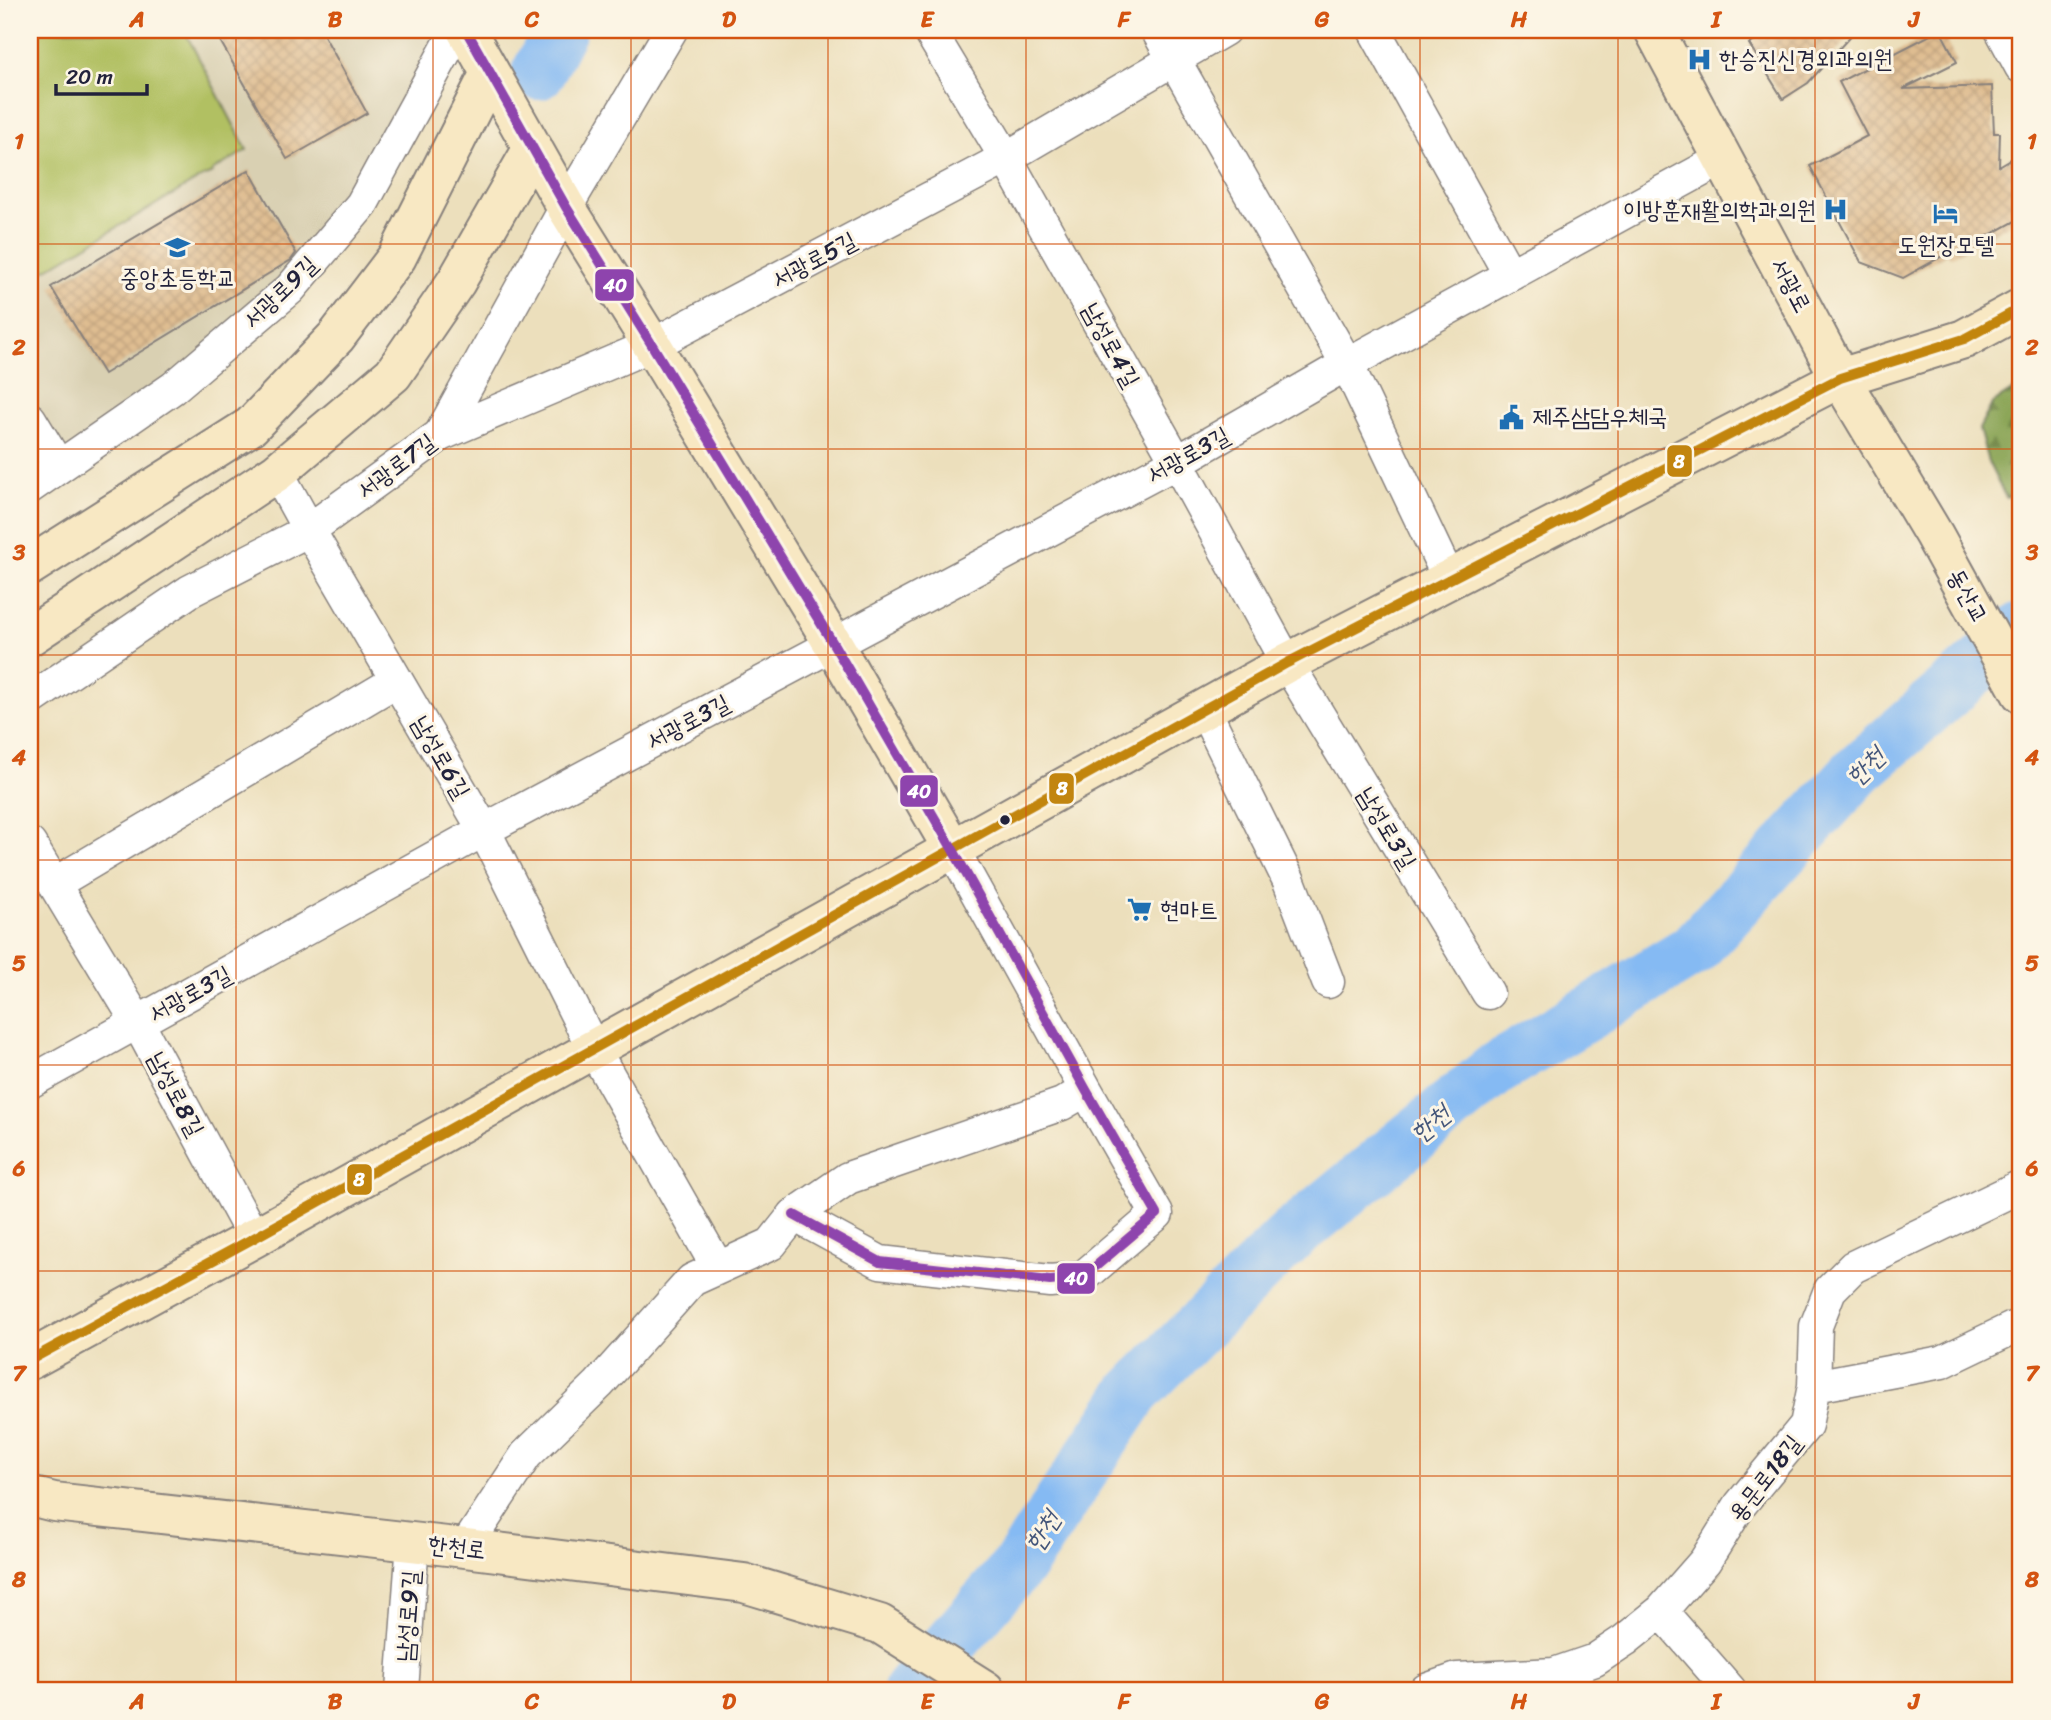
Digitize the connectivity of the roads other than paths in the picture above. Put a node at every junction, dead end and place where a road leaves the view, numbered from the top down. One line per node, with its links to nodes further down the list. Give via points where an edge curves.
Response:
1 (457, 30): 25 (street, 서광로9길, via 362,204 290,289 173,388)
2 (466, 30): 12 (street)
3 (671, 30): 16 (street, 서광로7길)
4 (929, 30): 14 (street, 남성로4길)
5 (1157, 30): 10 (street)
6 (1224, 30): 10 (street, 서광로5길)
7 (1374, 30): 17 (street)
8 (1654, 30): 15 (street, 서광로)
9 (2001, 30): 11 (street)
10 (1174, 58): 14 (street, 서광로5길); 20 (street)
11 (2021, 67)
12 (490, 73): 13 (street); 30 (street, via 397,257 336,337 251,426)
13 (533, 148): 16 (street); 26 (street, via 456,282 393,374)
14 (1006, 158): 19 (street, 서광로5길); 24 (street, 남성로4길)
15 (1724, 158): 17 (street, 서광로3길); 21 (street, 서광로)
16 (566, 208): 19 (street); 23 (street, 서광로7길)
17 (1510, 275): 20 (street, 서광로3길)
18 (2021, 308): 21 (street, via 1964,339)
19 (652, 345): 23 (street, 서광로5길); 33 (street)
20 (1347, 364): 24 (street, 서광로3길); 31 (street)
21 (1840, 378): 29 (street, 서광로); 31 (street)
22 (30, 419): 25 (street)
23 (440, 435): 28 (street, 서광로7길)
24 (1177, 462): 33 (street, 서광로3길); 34 (street, 남성로4길)
25 (59, 467): 27 (street, 서광로9길)
26 (277, 472): 28 (street, 남성로6길); 32 (street)
27 (30, 487)
28 (309, 530): 35 (street, 남성로6길); 37 (street, 서광로7길, via 190,591)
29 (1934, 535): 36 (street, 동산교)
30 (30, 566)
31 (1449, 579): 34 (street)
32 (30, 636)
33 (834, 645): 39 (street, 서광로3길); 41 (street)
34 (1287, 663): 38 (street); 44 (street, 남성로3길)
35 (397, 681): 39 (street, 남성로6길); 42 (street)
36 (2021, 693)
37 (30, 700)
38 (1204, 709): 41 (street); 43 (street, via 1289,881)
39 (484, 830): 45 (street, 서광로3길); 46 (street, 남성로6길)
40 (30, 844): 42 (street, 남성로8길)
41 (952, 848): 46 (street); 48 (street)
42 (54, 884): 45 (street, 남성로8길)
43 (1328, 982)
44 (1488, 993)
45 (138, 1023): 47 (street, 서광로3길); 51 (street, 남성로8길)
46 (593, 1048): 51 (street); 52 (street, 남성로6길)
47 (30, 1082)
48 (1086, 1090): 50 (street, via 1062,1104 848,1178); 50 (street, via 1157,1214 1082,1278 1050,1281 880,1262)
49 (2021, 1186): 55 (street, 용문로18길, via 1853,1267 1830,1290 1816,1326)
50 (794, 1215): 52 (street, via 771,1244)
51 (254, 1238): 54 (street)
52 (718, 1268): 58 (street, via 692,1280 599,1384 526,1455)
53 (2021, 1324): 55 (street, via 1942,1362)
54 (30, 1360)
55 (1814, 1386): 59 (street, 용문로18길, via 1806,1425 1740,1505 1705,1561)
56 (30, 1496): 57 (street, 한천로)
57 (413, 1542): 58 (street, 한천로); 60 (street, 남성로9길)
58 (465, 1548): 61 (street, 한천로, via 744,1583 880,1625)
59 (1661, 1611): 62 (street, 용문로18길, via 1595,1660 1554,1674 1457,1679); 63 (street)
60 (402, 1690)
61 (985, 1690)
62 (1426, 1690)
63 (1730, 1690)

